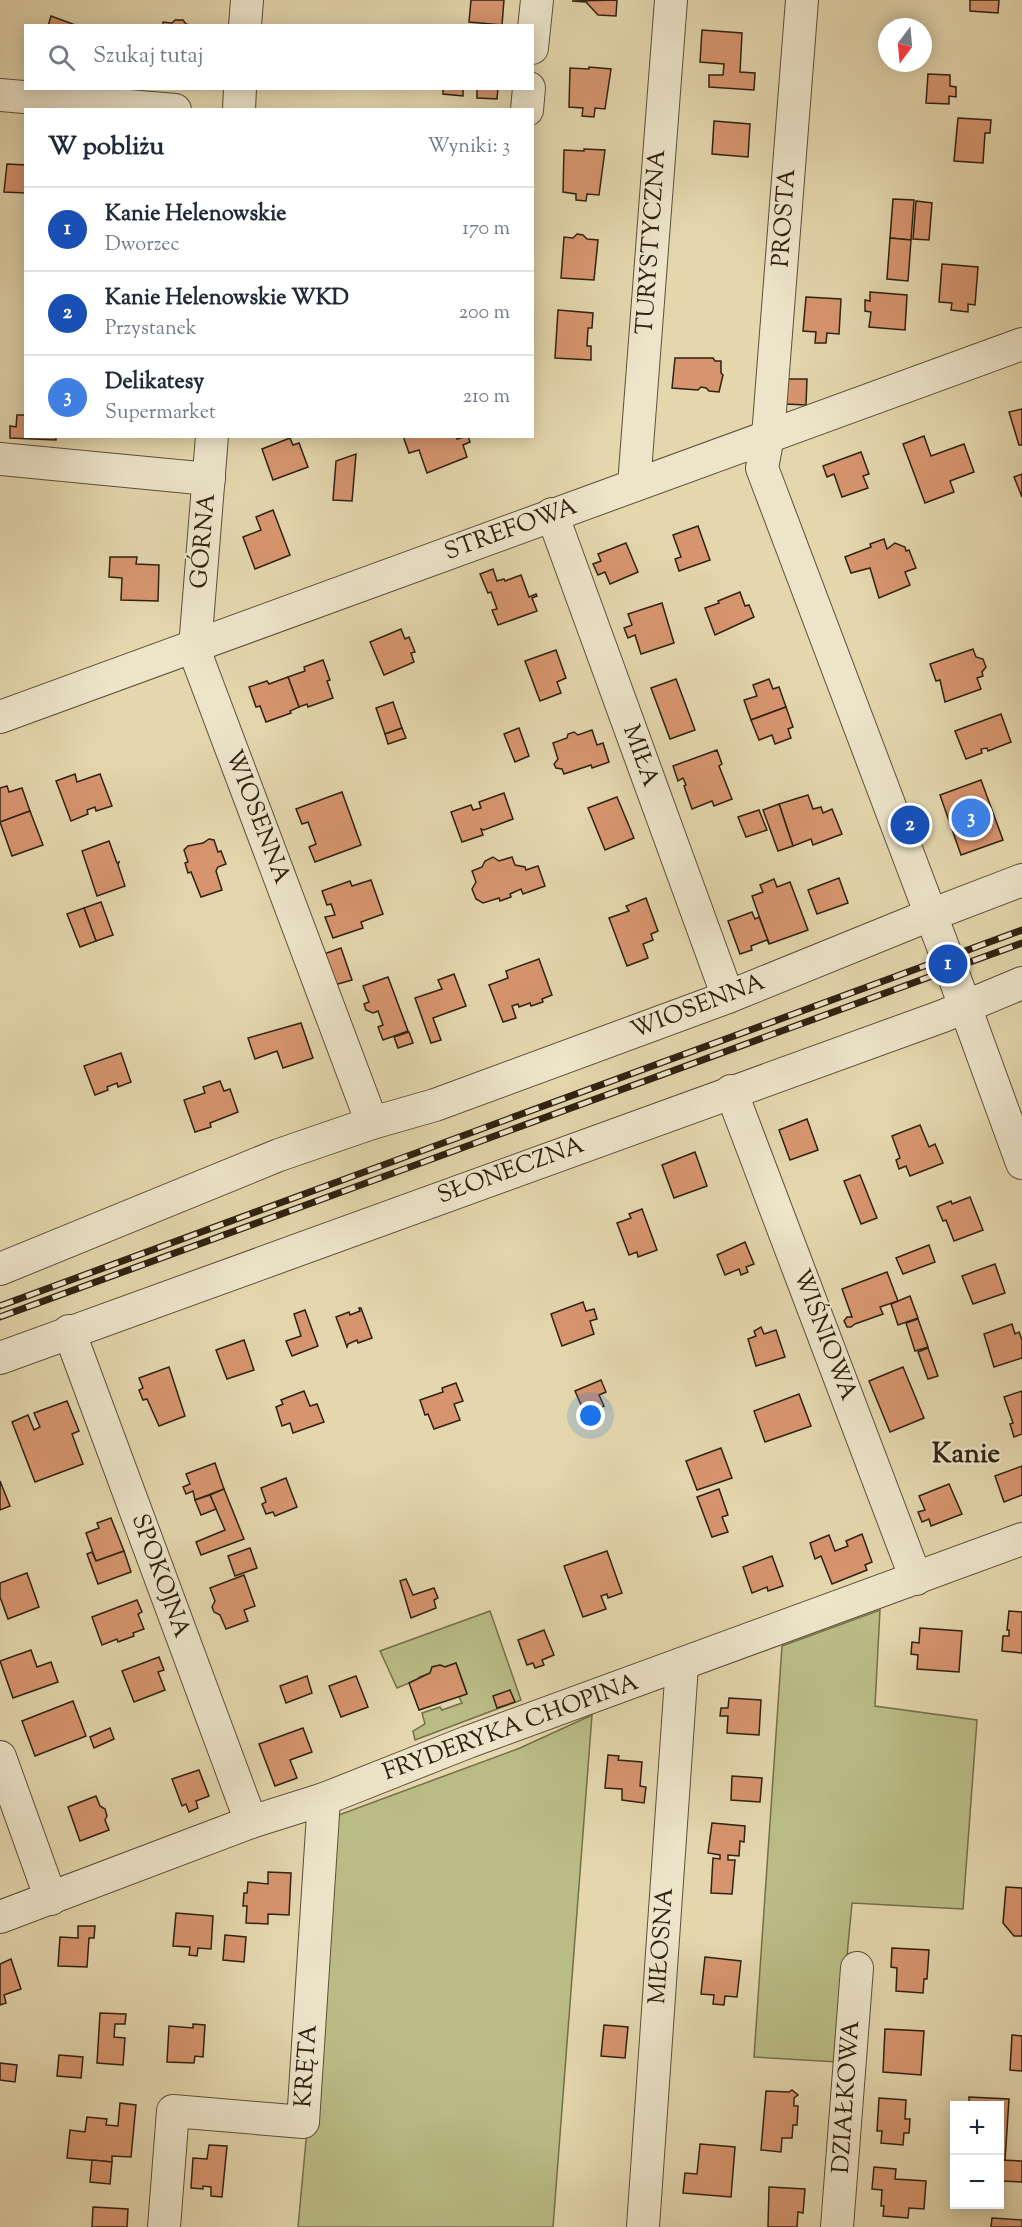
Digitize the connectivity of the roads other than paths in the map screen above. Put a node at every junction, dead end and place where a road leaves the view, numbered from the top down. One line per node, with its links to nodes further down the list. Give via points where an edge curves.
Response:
1 (247, 0): 5 (street)
2 (537, 0): 6 (street)
3 (670, 0): 18 (street, TURYSTYCZNA)
4 (801, 0): 14 (street, PROSTA)
5 (245, 24)
6 (534, 29)
7 (240, 90): 11 (street)
8 (529, 90): 12 (street)
9 (0, 96): 10 (street)
10 (150, 108)
11 (239, 108)
12 (527, 108)
13 (1022, 344): 14 (street, STREFOWA)
14 (768, 436): 18 (street, STREFOWA); 23 (street, PROSTA, via 762,468)
15 (212, 438): 17 (street, GÓRNA)
16 (0, 459): 17 (street)
17 (209, 479): 20 (street, GÓRNA)
18 (634, 485): 19 (street, STREFOWA)
19 (552, 514): 20 (street, STREFOWA); 25 (street, MIŁA)
20 (196, 645): 21 (street, STREFOWA); 28 (street, WIOSENNA, via 198,660)
21 (0, 717)
22 (1021, 882): 23 (street, WIOSENNA)
23 (931, 915): 25 (street, WIOSENNA); 26 (street, PROSTA)
24 (1022, 983): 26 (street, SŁONECZNA)
25 (728, 997): 28 (street, WIOSENNA, via 435,1105)
26 (964, 1007): 27 (street, SŁONECZNA); 29 (street, PROSTA)
27 (731, 1091): 31 (street, SŁONECZNA); 34 (street, WIŚNIOWA)
28 (372, 1123): 30 (street, WIOSENNA, via 279,1155)
29 (1022, 1163)
30 (0, 1269)
31 (69, 1331): 32 (street, SŁONECZNA); 38 (street, SPOKOJNA)
32 (0, 1358)
33 (1022, 1539): 34 (street, FRYDERYKA CHOPINA)
34 (916, 1579): 35 (street, FRYDERYKA CHOPINA)
35 (682, 1665): 37 (street, FRYDERYKA CHOPINA, via 462,1744); 43 (street, MIŁOSNA)
36 (0, 1757): 39 (street)
37 (324, 1799): 38 (street, FRYDERYKA CHOPINA); 42 (street, KRĘTA, via 303,2122 173,2111)
38 (251, 1822): 39 (street, FRYDERYKA CHOPINA)
39 (51, 1899): 40 (street, FRYDERYKA CHOPINA)
40 (0, 1917)
41 (857, 1968): 44 (street, DZIAŁKOWA)
42 (164, 2227)
43 (643, 2227)
44 (837, 2227)

